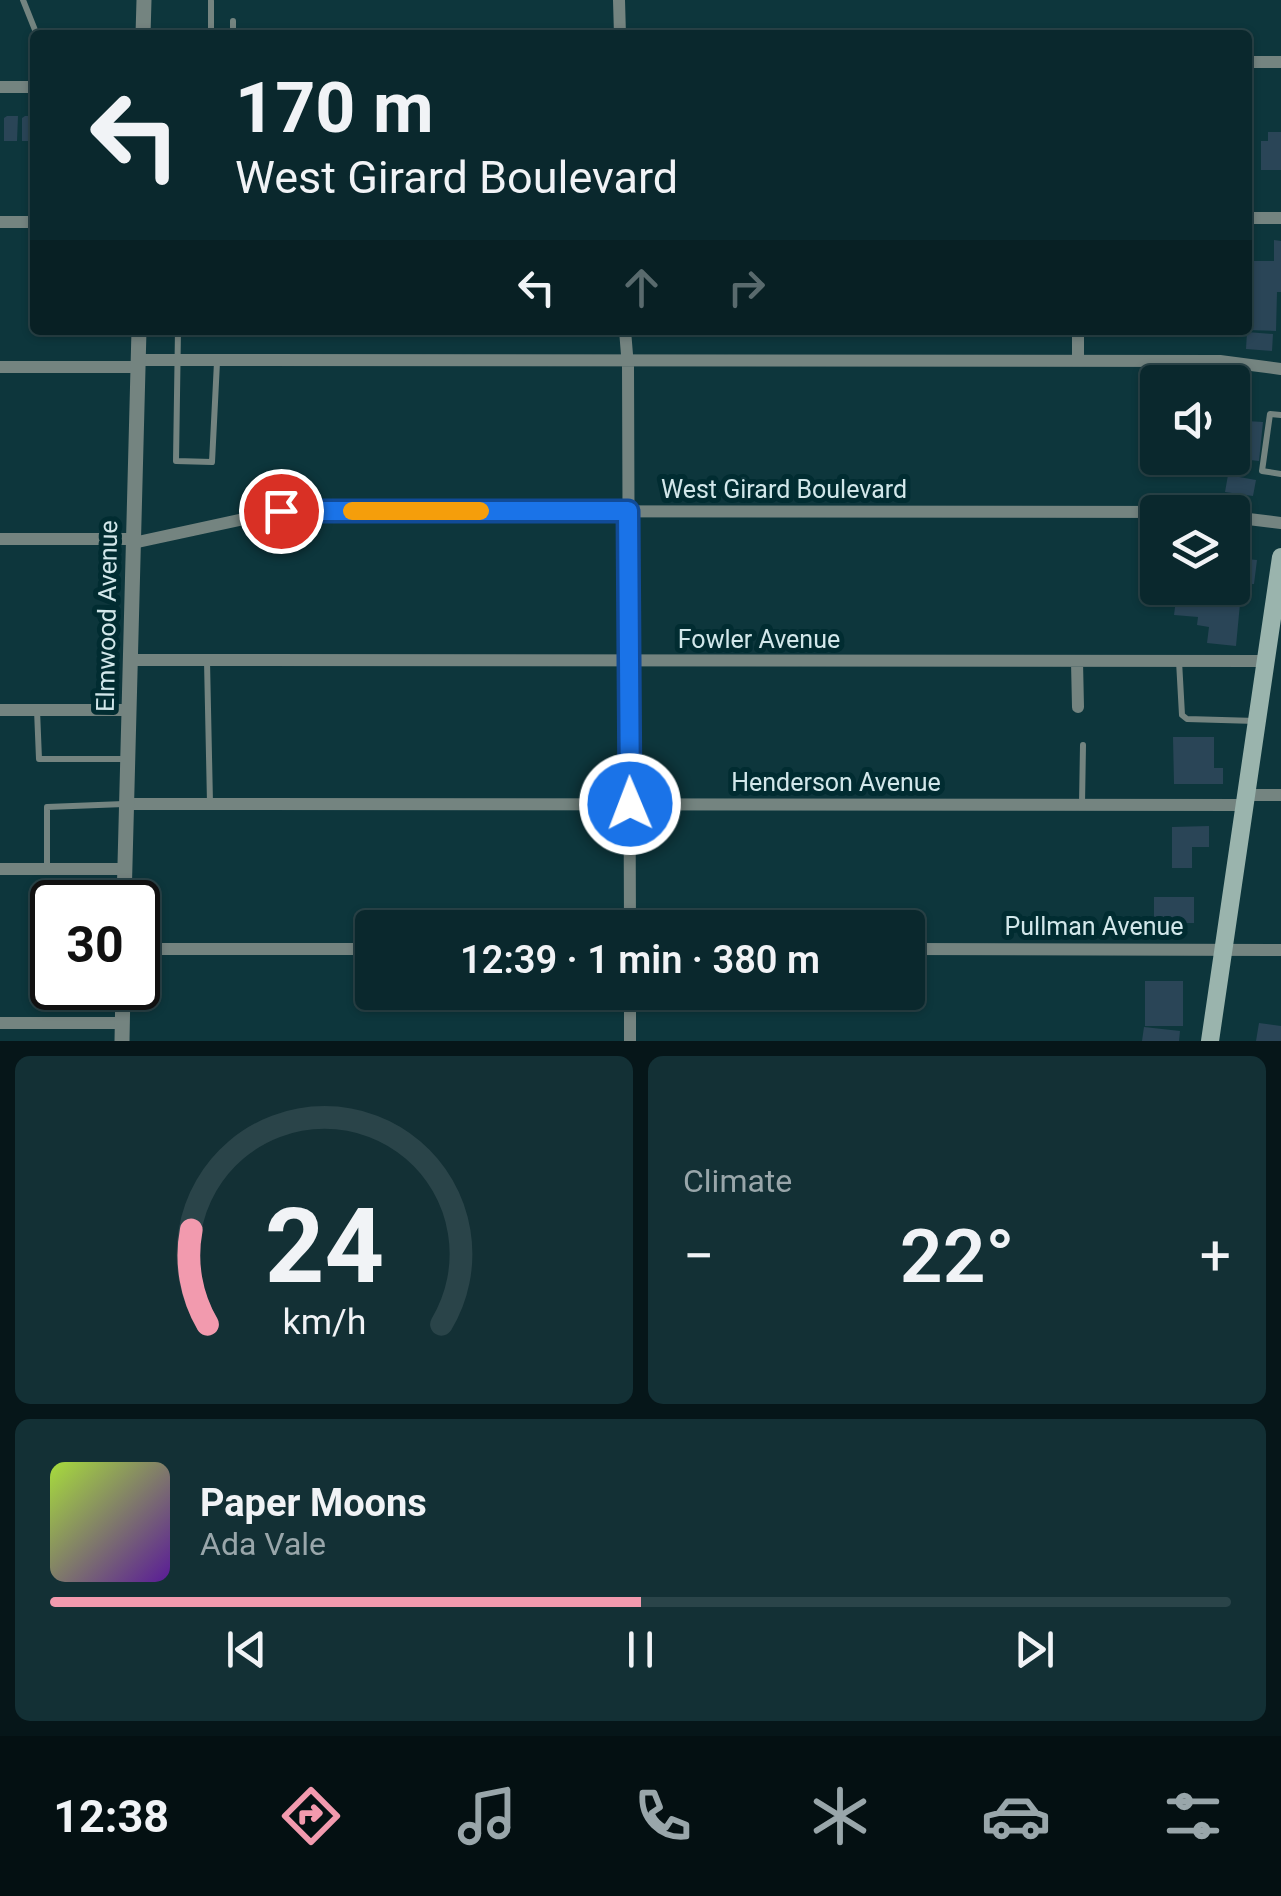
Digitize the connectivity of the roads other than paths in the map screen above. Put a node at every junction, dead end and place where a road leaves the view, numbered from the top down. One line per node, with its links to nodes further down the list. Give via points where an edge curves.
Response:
1 (23, 0): 6 (lane)
2 (144, 0): 7 (street)
3 (619, 0): 10 (street)
4 (211, 1): 8 (lane)
5 (233, 21): 9 (lane)
6 (34, 30)
7 (143, 30)
8 (211, 30)
9 (233, 30)
10 (620, 30)
11 (1252, 62): 12 (street)
12 (1281, 62)
13 (0, 87): 14 (street)
14 (30, 87)
15 (1252, 218): 16 (street)
16 (1281, 218)
17 (0, 222): 18 (street)
18 (30, 222)
19 (138, 335): 27 (street, Elmwood Avenue)
20 (178, 335): 23 (lane)
21 (625, 335): 25 (street)
22 (1078, 335): 26 (street)
23 (177, 360): 24 (street); 24 (lane, via 176,461 212,462); 27 (street)
24 (217, 360): 25 (street)
25 (628, 362): 26 (street); 32 (street)
26 (1078, 362): 29 (street, via 1220,361)
27 (138, 364): 28 (street); 37 (street, Elmwood Avenue)
28 (0, 367)
29 (1281, 369)
30 (1281, 415): 31 (lane, via 1270,414 1262,471)
31 (1281, 474)
32 (628, 511): 33 (street, West Girard Boulevard); 37 (street, West Girard Boulevard, via 281,511); 42 (street)
33 (1140, 512)
34 (1250, 519): 35 (street)
35 (1281, 523)
36 (0, 538): 37 (street, West Girard Boulevard)
37 (133, 541): 39 (street, Elmwood Avenue)
38 (1281, 558): 41 (main road)
39 (131, 660): 40 (street, Fowler Avenue); 48 (street, Elmwood Avenue)
40 (207, 660): 42 (street, Fowler Avenue); 55 (lane)
41 (1266, 660): 43 (street, Fowler Avenue); 49 (main road)
42 (628, 661): 44 (street, Fowler Avenue); 56 (street)
43 (1179, 661): 44 (street, Fowler Avenue); 49 (lane, via 1182,715)
44 (1077, 662): 45 (street)
45 (1078, 707)
46 (0, 710): 47 (street)
47 (37, 710): 48 (street); 51 (lane, via 38,758)
48 (129, 710): 51 (street, Elmwood Avenue)
49 (1258, 722): 53 (main road)
50 (1083, 745): 57 (lane)
51 (128, 759): 54 (street, Elmwood Avenue)
52 (1281, 795): 53 (street, Henderson Avenue)
53 (1246, 800): 57 (street, Henderson Avenue); 66 (main road)
54 (127, 804): 55 (street, Henderson Avenue); 59 (lane, via 47,807); 60 (street, Elmwood Avenue)
55 (210, 804): 56 (street, Henderson Avenue)
56 (630, 804): 57 (street, Henderson Avenue); 62 (street)
57 (1082, 806)
58 (0, 869): 59 (street)
59 (48, 869): 60 (street)
60 (125, 869): 61 (street, Elmwood Avenue)
61 (125, 880)
62 (630, 910)
63 (925, 948): 66 (street, Pullman Avenue)
64 (160, 949): 65 (street)
65 (355, 949)
66 (1224, 950): 67 (street, Pullman Avenue); 74 (main road)
67 (1281, 950)
68 (122, 1010): 71 (street)
69 (630, 1010): 73 (street)
70 (0, 1023): 71 (street)
71 (122, 1023): 72 (street)
72 (122, 1041)
73 (630, 1041)
74 (1210, 1041)

